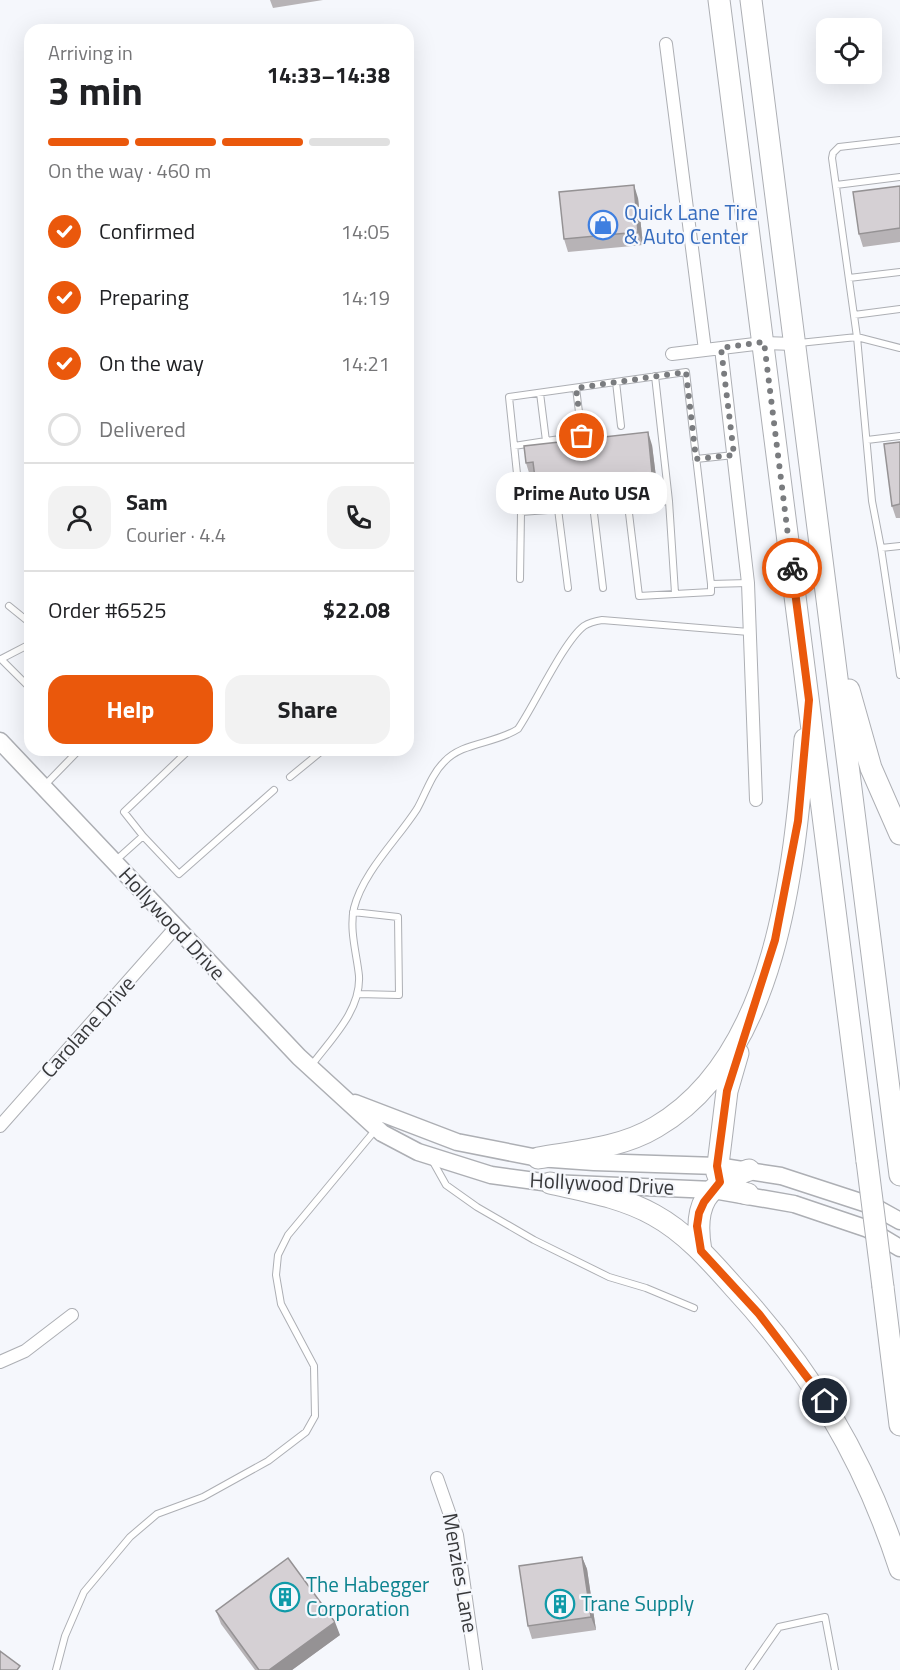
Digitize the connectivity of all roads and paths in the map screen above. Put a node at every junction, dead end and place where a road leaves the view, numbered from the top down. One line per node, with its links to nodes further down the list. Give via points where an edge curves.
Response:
1 (719, 0): 12 (highway)
2 (751, 0): 13 (highway)
3 (666, 44): 16 (street)
4 (900, 140): 6 (lane, via 835,150 832,158)
5 (900, 177): 6 (lane)
6 (836, 185): 8 (lane)
7 (900, 272): 8 (lane)
8 (849, 279): 10 (lane)
9 (900, 309): 10 (lane)
10 (854, 315): 11 (lane)
11 (857, 337): 13 (lane); 15 (lane); 24 (lane)
12 (764, 342): 13 (street); 14 (street); 50 (highway)
13 (795, 344): 44 (highway)
14 (721, 348): 16 (street); 27 (street)
15 (900, 348)
16 (705, 350): 17 (street)
17 (672, 354)
18 (655, 376): 19 (lane); 28 (lane, via 686,372); 29 (lane)
19 (616, 382): 20 (lane); 22 (lane)
20 (576, 388): 21 (lane); 25 (lane, via 582,436)
21 (540, 393): 25 (lane); 26 (lane, via 509,397)
22 (621, 426)
23 (900, 436): 24 (lane)
24 (867, 440): 35 (lane)
25 (546, 441): 26 (lane)
26 (514, 446): 33 (lane)
27 (734, 455): 28 (lane); 37 (street)
28 (696, 459): 38 (lane)
29 (669, 501): 31 (lane); 41 (lane)
30 (593, 505): 31 (lane); 32 (lane); 40 (lane)
31 (628, 505): 41 (lane, via 639,596)
32 (558, 509): 33 (lane); 39 (lane)
33 (521, 513): 36 (lane)
34 (900, 546): 35 (lane)
35 (881, 548): 48 (lane)
36 (520, 579)
37 (747, 583): 38 (lane); 45 (street)
38 (711, 584): 41 (lane, via 711,592)
39 (568, 588)
40 (603, 588)
41 (675, 593)
42 (9, 606): 43 (lane)
43 (24, 618)
44 (830, 622): 59 (highway, via 871,768); 72 (highway)
45 (749, 632): 58 (street); 62 (lane, via 602,620 584,626 518,729 460,750 444,761 406,826 363,886)
46 (24, 647): 47 (lane)
47 (1, 659): 49 (lane)
48 (900, 675)
49 (24, 682)
50 (809, 700): 65 (highway, via 798,821 786,889 764,978); 83 (highway, bridge)
51 (0, 741): 56 (main road, Hollywood Drive)
52 (73, 756): 56 (lane)
53 (183, 756): 60 (lane, via 124,812)
54 (316, 756): 55 (lane)
55 (290, 777)
56 (43, 787): 61 (main road, Hollywood Drive)
57 (274, 790): 60 (lane, via 179,874)
58 (756, 800)
59 (900, 834)
60 (143, 836): 61 (lane)
61 (114, 862): 63 (main road, Hollywood Drive)
62 (353, 912): 64 (lane); 64 (lane, via 398,917 399,995)
63 (176, 927): 66 (main road, Hollywood Drive); 68 (street, Carolane Drive)
64 (358, 994): 66 (lane, via 352,1010)
65 (745, 1026): 71 (highway, via 717,1073 681,1112 631,1139); 74 (highway, via 727,1091)
66 (310, 1067): 67 (main road, Hollywood Drive)
67 (350, 1101): 69 (main road, Hollywood Drive); 71 (main road, Hollywood Drive, via 457,1142)
68 (0, 1126)
69 (377, 1128): 70 (main road, Hollywood Drive); 86 (lane, via 288,1235 278,1255 276,1275 281,1304 314,1366 315,1416 306,1432 267,1461 203,1497 157,1514 130,1537 84,1592 65,1635)
70 (431, 1157): 75 (main road, Hollywood Drive, via 492,1175); 80 (lane, via 446,1185 534,1240 609,1277)
71 (538, 1158): 74 (main road, Hollywood Drive)
72 (899, 1162)
73 (749, 1170): 74 (highway); 77 (main road, via 826,1189 873,1206)
74 (717, 1179): 75 (main road, Hollywood Drive); 76 (highway, via 726,1188); 79 (highway, via 699,1213)
75 (550, 1183): 79 (highway, via 635,1205 657,1216)
76 (748, 1194): 78 (main road, via 794,1204 868,1229)
77 (900, 1221)
78 (900, 1248)
79 (701, 1251): 85 (highway, via 759,1314 825,1401 854,1452 883,1517)
80 (694, 1308)
81 (72, 1315): 82 (street, via 25,1351)
82 (0, 1362)
83 (900, 1425)
84 (437, 1478): 87 (street, Menzies Lane, via 457,1535)
85 (900, 1569)
86 (56, 1670)
87 (476, 1670)
88 (749, 1670): 89 (lane, via 779,1627 825,1617)
89 (835, 1670)

